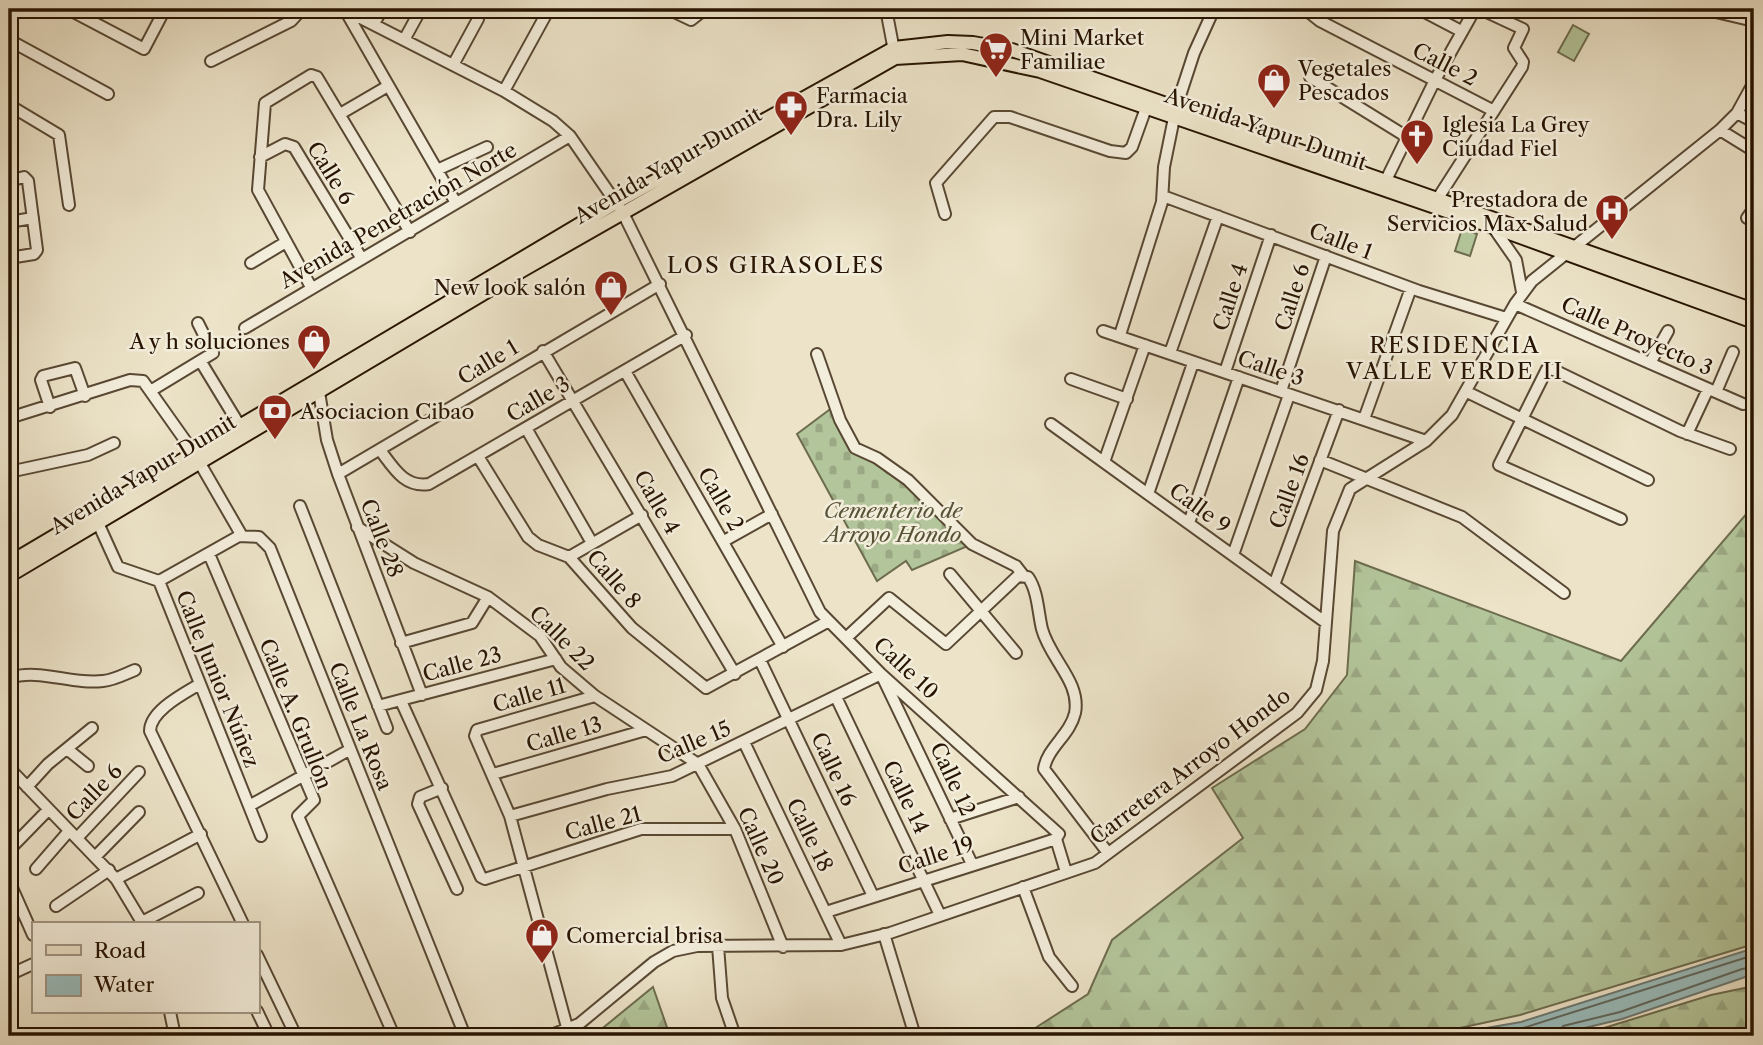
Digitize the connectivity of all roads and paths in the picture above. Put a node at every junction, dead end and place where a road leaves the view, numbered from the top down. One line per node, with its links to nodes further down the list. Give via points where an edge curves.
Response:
1 (68, 9): 2 (street, via 144,48)
2 (165, 9)
3 (302, 9): 23 (street, via 291,21)
4 (344, 9): 18 (street); 28 (street)
5 (382, 9): 18 (street)
6 (421, 9): 21 (street)
7 (668, 9): 8 (street, via 691,20)
8 (705, 9)
9 (886, 9): 22 (street)
10 (1214, 9): 34 (street, via 1194,53)
11 (1305, 9): 26 (street, Calle 2)
12 (1419, 9): 19 (street)
13 (1476, 9): 19 (street); 33 (street, via 1523,29 1514,48 1522,67)
14 (1703, 9): 17 (street)
15 (545, 10): 29 (street)
16 (478, 19): 24 (street)
17 (1754, 21)
18 (374, 24): 21 (street)
19 (1461, 32): 26 (street)
20 (9, 40): 30 (street)
21 (404, 40): 24 (street)
22 (894, 53): 32 (main road, Avenida Yapur Dumit, via 962,54 1007,62); 34 (main road, Avenida Yapur Dumit, via 948,42 1012,50); 51 (main road, Avenida Yapur Dumit)
23 (211, 61)
24 (453, 65): 29 (street)
25 (1310, 77): 40 (street)
26 (1435, 80): 33 (street, Calle 2); 40 (street)
27 (1754, 82): 35 (street, Carretera Arroyo Hondo)
28 (388, 86): 36 (street); 44 (street)
29 (504, 92): 39 (street)
30 (108, 94)
31 (9, 105): 50 (street, via 60,135)
32 (1146, 108): 34 (main road, Avenida Yapur Dumit); 53 (street, via 1126,153 1010,117 994,117 936,183)
33 (1494, 111): 48 (street)
34 (1176, 113): 45 (main road, Avenida Yapur Dumit); 47 (street); 58 (main road, Avenida Yapur Dumit)
35 (1737, 113): 37 (street); 38 (street, Carretera Arroyo Hondo)
36 (340, 114): 43 (street, via 314,75 265,103); 59 (street)
37 (1754, 122)
38 (1720, 130): 42 (street); 62 (street, Carretera Arroyo Hondo)
39 (570, 136): 49 (street, Avenida Penetración Norte); 51 (street)
40 (1407, 137): 45 (street)
41 (487, 148): 44 (street)
42 (1754, 151)
43 (260, 157): 61 (street, via 258,190); 65 (street, Calle 6, via 290,145)
44 (437, 170): 49 (street)
45 (1385, 180): 48 (main road, Avenida Yapur Dumit)
46 (9, 181): 55 (street, via 24,177 28,181)
47 (1163, 196): 54 (street, Calle 1); 80 (street)
48 (1438, 198): 62 (main road, Avenida Yapur Dumit)
49 (456, 204): 59 (street, Avenida Penetración Norte)
50 (69, 205)
51 (620, 207): 67 (street); 95 (main road, Avenida Yapur Dumit); 108 (main road, Avenida Yapur Dumit)
52 (1754, 208): 56 (street)
53 (944, 214)
54 (1218, 216): 60 (street, Calle 1); 84 (street)
55 (33, 218): 57 (street); 64 (street, via 36,253)
56 (1747, 218)
57 (9, 222)
58 (1493, 227): 62 (main road, Avenida Yapur Dumit); 70 (street, via 1516,260)
59 (410, 232): 65 (street, Avenida Penetración Norte)
60 (1271, 235): 63 (street, Calle 1); 90 (street, Calle 4)
61 (286, 242): 66 (street); 68 (street)
62 (1572, 251): 70 (street, Carretera Arroyo Hondo); 72 (main road, Avenida Yapur Dumit); 74 (main road, Avenida Yapur Dumit)
63 (1326, 256): 69 (street, Calle 1); 97 (street, Calle 6)
64 (9, 258)
65 (362, 259): 68 (street, Avenida Penetración Norte)
66 (251, 263)
67 (660, 284): 79 (street); 82 (street, Calle 1)
68 (311, 287): 76 (street, Avenida Penetración Norte)
69 (1411, 288): 73 (street, Calle 1); 105 (street)
70 (1522, 292): 71 (street, Carretera Arroyo Hondo)
71 (1515, 304): 73 (street, Carretera Arroyo Hondo); 88 (street, Calle Proyecto 3)
72 (1754, 310)
73 (1506, 318): 96 (street, Carretera Arroyo Hondo)
74 (1754, 322)
75 (198, 323): 86 (street, via 214,349)
76 (245, 328)
77 (1103, 331): 80 (street, Calle 3)
78 (1668, 331): 88 (street)
79 (686, 335): 89 (street, Calle 3); 126 (street)
80 (1120, 335): 81 (street, Calle 3)
81 (1145, 345): 84 (street, Calle 3); 99 (street)
82 (543, 351): 100 (street, Calle 4); 114 (street, Calle 1)
83 (1733, 352): 94 (street)
84 (1170, 353): 87 (street, Calle 3)
85 (817, 354): 139 (street, via 855,448 908,480 972,544 1016,566)
86 (201, 362): 93 (street); 108 (street)
87 (1194, 363): 90 (street, Calle 3); 123 (street)
88 (1650, 363): 94 (street, Calle Proyecto 3)
89 (625, 371): 100 (street, Calle 3); 132 (street, Calle 2)
90 (1225, 373): 91 (street, Calle 3)
91 (1240, 377): 97 (street, Calle 3); 129 (street)
92 (1071, 379): 99 (street)
93 (152, 390): 98 (street, via 137,380); 116 (street)
94 (1712, 390): 101 (street, Calle Proyecto 3); 110 (street)
95 (319, 392): 116 (main road, Avenida Yapur Dumit); 120 (street, Calle 28)
96 (1467, 392): 106 (street); 111 (street, Carretera Arroyo Hondo)
97 (1285, 393): 103 (street, Calle 3); 135 (street)
98 (85, 396): 102 (street); 102 (street, via 75,369 43,376)
99 (1127, 399): 118 (street)
100 (575, 400): 109 (street, Calle 3); 125 (street, Calle 4)
101 (1743, 404)
102 (50, 407): 104 (street)
103 (1339, 410): 105 (street, Calle 3); 117 (street, Calle 16)
104 (9, 418)
105 (1364, 419): 111 (street, Calle 3)
106 (1520, 419): 110 (street, via 1546,371 1552,369); 122 (street); 127 (street, via 1500,467)
107 (1051, 424): 118 (street, Calle 9)
108 (240, 426): 116 (main road, Avenida Yapur Dumit)
109 (526, 428): 115 (street, Calle 3); 133 (street)
110 (1687, 434): 113 (street)
111 (1426, 441): 121 (street, Carretera Arroyo Hondo)
112 (114, 443): 119 (street, via 88,455)
113 (1730, 449)
114 (380, 450): 115 (street, Calle 3, via 400,476 419,486); 120 (street, Calle 1)
115 (479, 457): 136 (street, Calle 8, via 528,537)
116 (197, 458): 128 (main road, Avenida Yapur Dumit); 131 (street); 137 (main road, Avenida Yapur Dumit)
117 (1321, 460): 121 (street); 142 (street, Calle 16)
118 (1104, 462): 123 (street, Calle 9)
119 (9, 472)
120 (338, 474): 130 (street, Calle 28)
121 (1368, 477): 143 (street, via 1462,517); 147 (street, Carretera Arroyo Hondo, via 1350,489 1333,531)
122 (1648, 480)
123 (1148, 494): 129 (street, Calle 9)
124 (300, 506): 163 (street)
125 (642, 514): 133 (street); 155 (street, Calle 4)
126 (772, 514): 132 (street); 146 (street)
127 (1621, 519)
128 (98, 523): 140 (main road, Avenida Yapur Dumit); 141 (street, Calle Junior Núñez, via 118,567)
129 (1189, 523): 135 (street, Calle 9)
130 (357, 527): 144 (street, Calle 22, via 414,563); 149 (street, Calle 28)
131 (242, 536): 134 (street); 170 (street, Calle La Rosa, via 259,537 270,548)
132 (724, 541): 150 (street, Calle 2)
133 (592, 543): 136 (street)
134 (209, 554): 141 (street); 175 (street, Calle A. Grullón)
135 (1233, 555): 142 (street, Calle 9)
136 (569, 557): 155 (street, Calle 8, via 632,628 706,688)
137 (9, 563)
138 (950, 573): 145 (street)
139 (1023, 575): 145 (street); 191 (street, via 1031,580 1043,631 1076,697 1069,732 1045,760 1044,769)
140 (9, 576)
141 (159, 582): 158 (street, Calle Junior Núñez)
142 (1274, 585): 147 (street, Calle 9)
143 (1564, 593)
144 (488, 597): 149 (street, via 472,623); 152 (street, Calle 22, via 540,636)
145 (983, 609): 148 (street, via 942,643 893,600 886,599); 151 (street)
146 (827, 621): 148 (street, Calle 10); 150 (street)
147 (1325, 622): 191 (street, Carretera Arroyo Hondo, via 1316,690 1297,713)
148 (846, 638): 156 (street, Calle 10)
149 (401, 643): 159 (street, Calle 28)
150 (783, 646): 153 (street)
151 (1016, 653)
152 (556, 659): 159 (street, Calle 23); 160 (street, Calle 22)
153 (760, 660): 155 (street); 164 (street, Calle 16)
154 (135, 670): 157 (street, via 105,681 71,681 27,672)
155 (735, 674)
156 (881, 674): 161 (street, Calle 15); 179 (street, Calle 10); 184 (street, Calle 12)
157 (9, 678)
158 (198, 685): 180 (street, Calle Junior Núñez); 186 (street, via 172,702 150,727)
159 (422, 695): 162 (street, Calle 23)
160 (595, 696): 167 (street, Calle 22); 176 (street, Calle 11, via 475,733)
161 (836, 697): 164 (street, Calle 15); 198 (street, Calle 14)
162 (401, 701): 163 (street, Calle 23); 178 (street)
163 (378, 706): 166 (street)
164 (790, 720): 168 (street, Calle 15); 204 (street, Calle 16)
165 (93, 728): 169 (street)
166 (387, 728)
167 (646, 730): 171 (street, Calle 22); 176 (street, Calle 13)
168 (744, 742): 171 (street, Calle 15); 206 (street, Calle 18)
169 (67, 749): 172 (street); 177 (street)
170 (349, 750): 175 (street); 227 (street, Calle La Rosa)
171 (698, 764): 183 (street, Calle 15, via 672,776); 185 (street, Calle 20)
172 (88, 766)
173 (10, 772): 177 (street)
174 (139, 772): 187 (street, Calle 6)
175 (303, 774): 180 (street); 226 (street, Calle A. Grullón, via 314,800 298,816)
176 (493, 774): 183 (street)
177 (27, 787): 181 (street)
178 (442, 788): 194 (street, Calle 21, via 481,877); 201 (street, via 420,797 418,804)
179 (1019, 797): 184 (street); 189 (street, Calle 10, via 1057,831)
180 (249, 806): 188 (street, Calle Junior Núñez)
181 (48, 810): 187 (street); 190 (street)
182 (139, 813): 192 (street)
183 (510, 816): 194 (street)
184 (950, 819): 193 (street, Calle 12)
185 (735, 829): 194 (street, Calle 21, via 641,829); 215 (street, Calle 20)
186 (201, 834): 197 (street); 210 (street)
187 (73, 835): 192 (street); 195 (street, Calle 6)
188 (261, 836)
189 (1057, 838): 193 (street, Calle 19); 196 (street)
190 (9, 850)
191 (1108, 853): 196 (street, Carretera Arroyo Hondo, via 1095,863)
192 (96, 856): 197 (street)
193 (972, 864): 198 (street, Calle 19)
194 (526, 866): 222 (street)
195 (36, 869)
196 (1066, 872): 200 (street, Carretera Arroyo Hondo)
197 (112, 875): 205 (street); 208 (street)
198 (924, 879): 204 (street, Calle 19); 207 (street, Calle 14)
199 (9, 881): 202 (street)
200 (1023, 887): 207 (street, Carretera Arroyo Hondo); 219 (street, via 1049,957)
201 (457, 889)
202 (11, 892): 211 (street)
203 (198, 893): 209 (street)
204 (873, 896): 206 (street, Calle 19)
205 (56, 906)
206 (826, 912): 213 (street, Calle 18)
207 (940, 915): 212 (street, Carretera Arroyo Hondo)
208 (142, 922)
209 (145, 922)
210 (242, 922)
211 (32, 932)
212 (884, 934): 213 (street, Carretera Arroyo Hondo); 230 (street)
213 (841, 945): 215 (street, Carretera Arroyo Hondo)
214 (718, 946): 215 (street, Carretera Arroyo Hondo); 222 (street, Carretera Arroyo Hondo, via 685,947 663,955); 229 (street, via 722,998)
215 (783, 947)
216 (259, 959): 225 (street)
217 (32, 964): 218 (street)
218 (9, 973)
219 (1072, 986)
220 (170, 1014): 223 (street)
221 (258, 1014): 224 (street)
222 (568, 1031): 228 (street, Carretera Arroyo Hondo)
223 (175, 1036)
224 (269, 1036)
225 (296, 1036)
226 (394, 1036)
227 (465, 1036)
228 (550, 1036)
229 (734, 1036)
230 (915, 1036)

